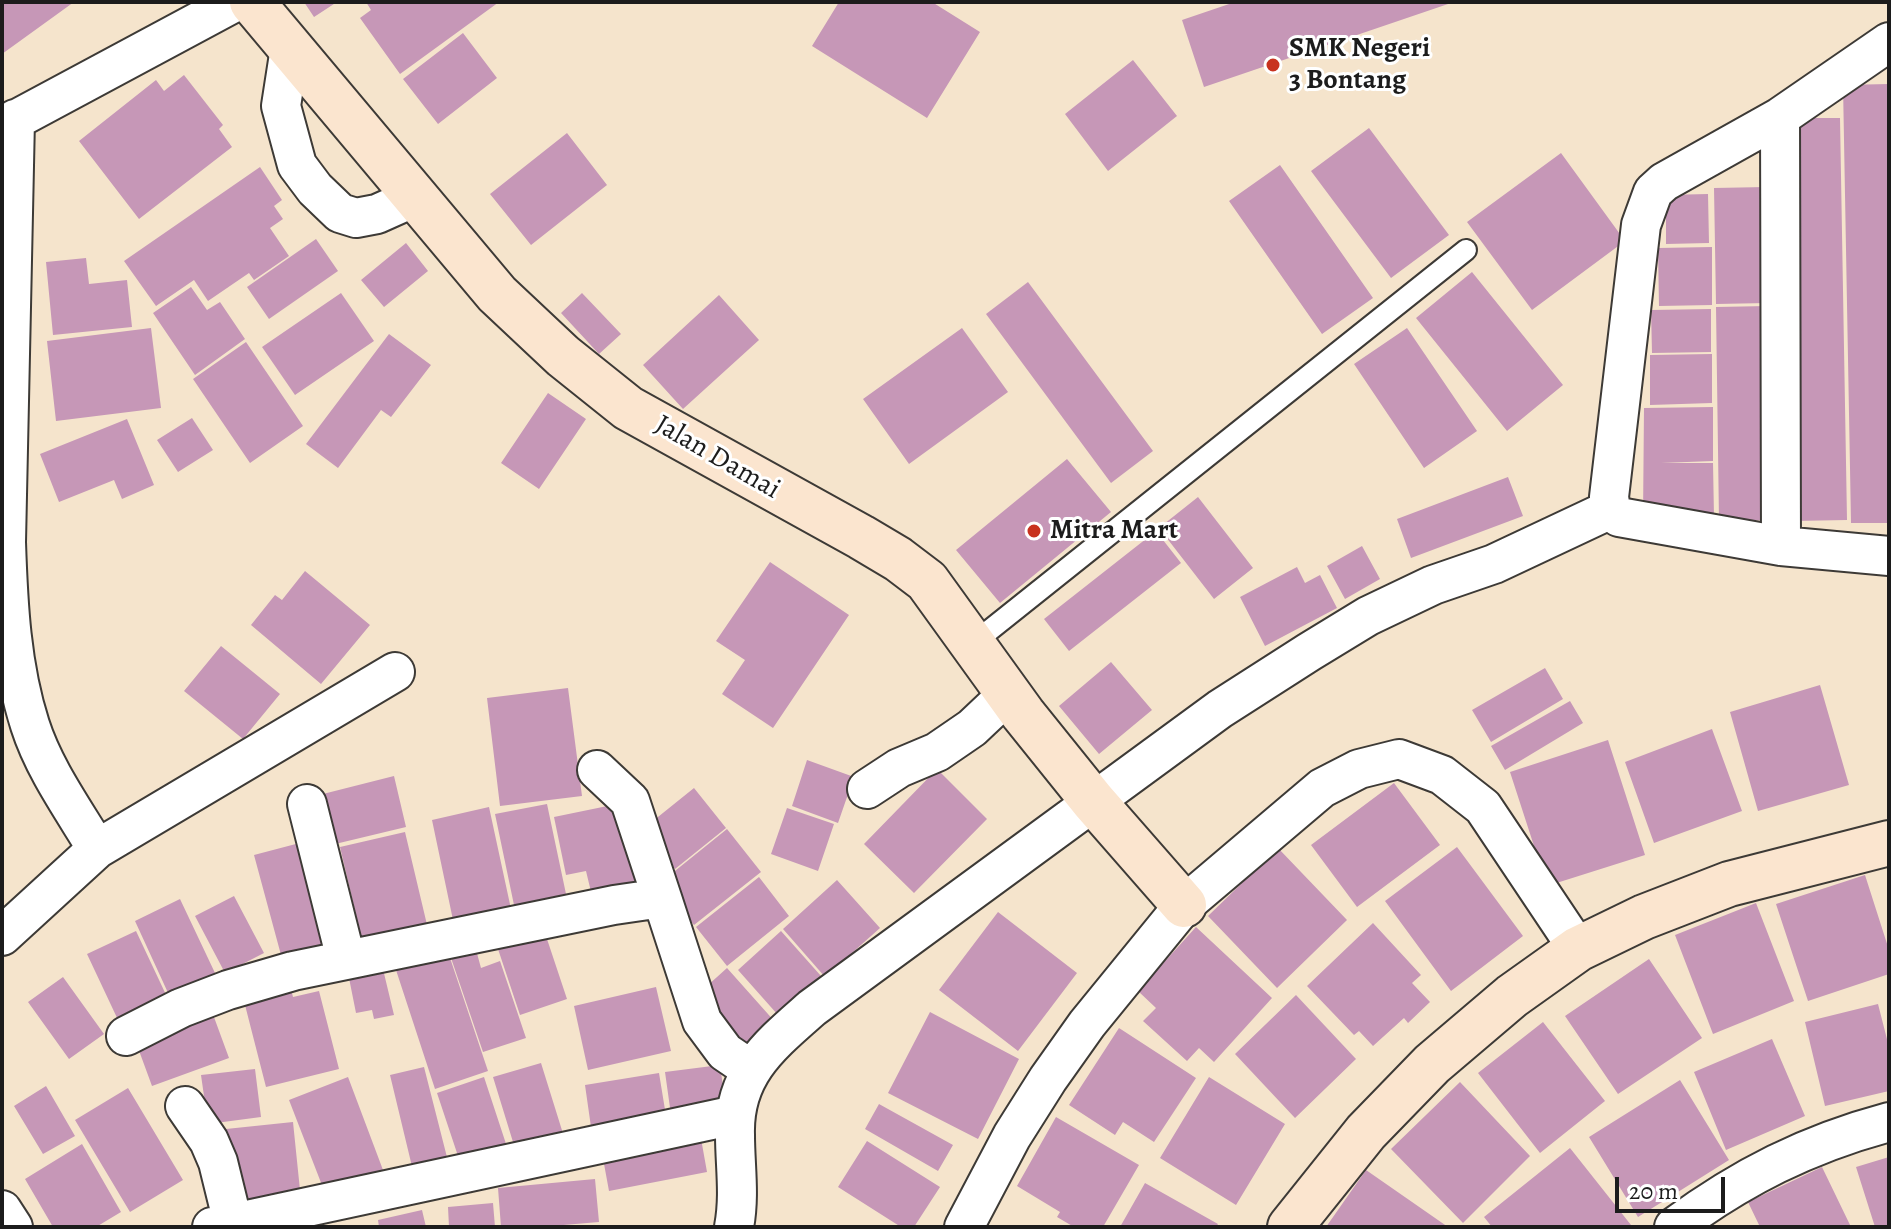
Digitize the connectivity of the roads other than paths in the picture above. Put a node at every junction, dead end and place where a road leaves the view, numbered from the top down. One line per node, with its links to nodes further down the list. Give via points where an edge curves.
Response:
1 (235, 2): 6 (street)
2 (252, 2): 4 (street, Jalan Damai)
3 (1889, 42): 5 (street)
4 (290, 48): 7 (street, Jalan Damai); 7 (street, via 281,106 297,165 315,189 340,213 356,218)
5 (1780, 117): 9 (street, via 1664,182 1646,206); 10 (street)
6 (8, 123): 20 (street, via 9,612 30,725 50,773)
7 (415, 197): 12 (street, Jalan Damai, via 497,294 563,356 628,408 898,559 927,581)
8 (1466, 250): 12 (lane)
9 (1611, 509): 10 (street, via 1619,517); 17 (street, via 1368,616 1220,709)
10 (1781, 546): 11 (street)
11 (1889, 556)
12 (971, 645): 14 (street, Jalan Damai)
13 (395, 672): 20 (street)
14 (1008, 694): 16 (street, via 937,752); 17 (street, Jalan Damai)
15 (597, 770): 21 (street, via 630,801)
16 (867, 789)
17 (1093, 801): 22 (street, Jalan Damai); 27 (street, via 812,1008)
18 (307, 804): 25 (street)
19 (1889, 843): 24 (street, via 1729,884)
20 (97, 849): 23 (street)
21 (662, 898): 25 (street); 27 (street, via 702,1021 725,1052)
22 (1184, 905): 24 (street, via 1322,788 1359,769 1399,759 1442,775 1483,807); 35 (street, via 1048,1079)
23 (2, 936)
24 (1578, 949): 36 (street, via 1432,1064 1366,1132)
25 (346, 959): 26 (street, via 228,990)
26 (126, 1036)
27 (750, 1069): 29 (street)
28 (185, 1106): 32 (street, via 218,1162)
29 (735, 1115): 32 (street); 34 (street, via 739,1190)
30 (1889, 1122): 37 (street, via 1793,1154 1743,1179)
31 (2, 1210): 33 (street)
32 (226, 1226)
33 (13, 1227)
34 (734, 1227)
35 (964, 1227)
36 (1290, 1227)
37 (1674, 1227)

